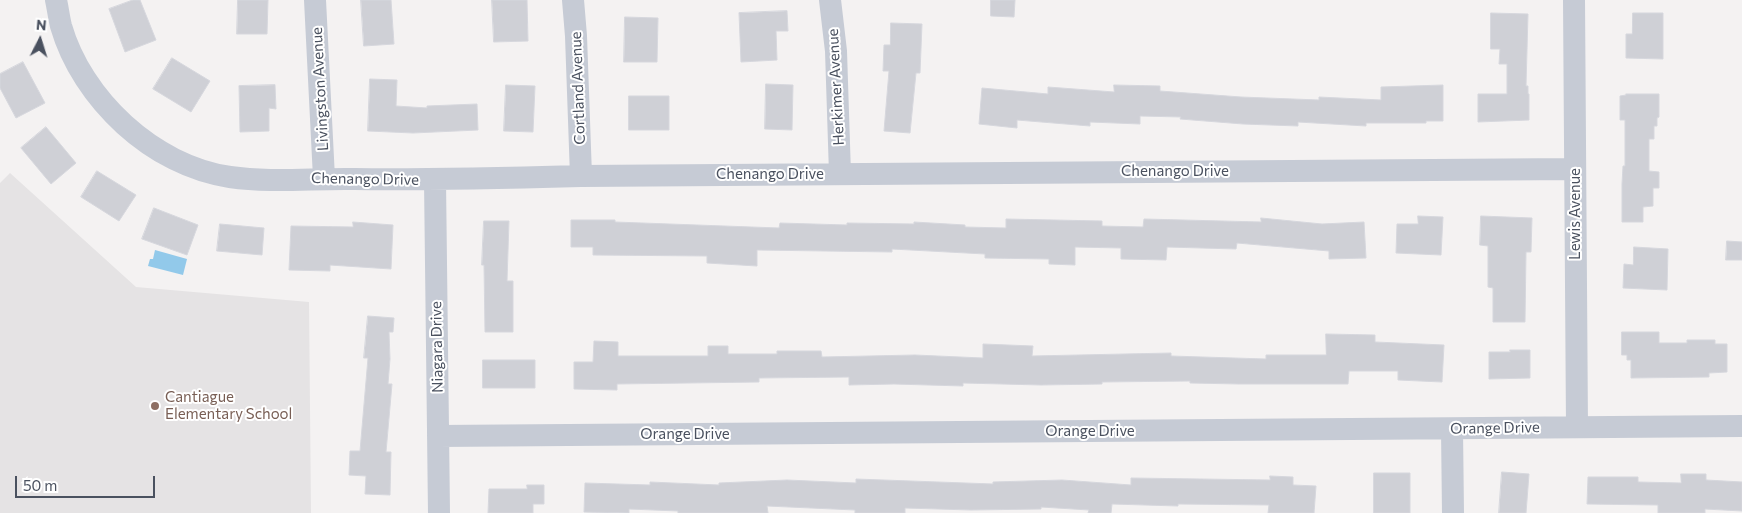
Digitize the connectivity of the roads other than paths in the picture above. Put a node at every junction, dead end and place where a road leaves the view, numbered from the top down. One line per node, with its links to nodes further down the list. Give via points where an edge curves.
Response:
1 (56, 0): 9 (street, Chenango Drive, via 61,26 78,66 99,98 142,140 172,158 228,177)
2 (315, 0): 9 (street, Livingston Avenue)
3 (573, 0): 8 (street, Cortland Avenue)
4 (830, 0): 7 (street, Herkimer Avenue, via 836,51)
5 (1574, 0): 6 (street, Lewis Avenue)
6 (1575, 169): 7 (street, Chenango Drive); 12 (street, Lewis Avenue)
7 (840, 174): 8 (street, Chenango Drive)
8 (581, 176): 10 (street, Chenango Drive)
9 (324, 178): 10 (street, Chenango Drive)
10 (435, 180): 14 (street, Niagara Drive)
11 (1742, 426): 12 (street, Orange Drive)
12 (1577, 427): 13 (street, Orange Drive)
13 (1452, 429): 14 (street, Orange Drive); 16 (street)
14 (438, 436): 15 (street, Niagara Drive)
15 (439, 513)
16 (1453, 513)

